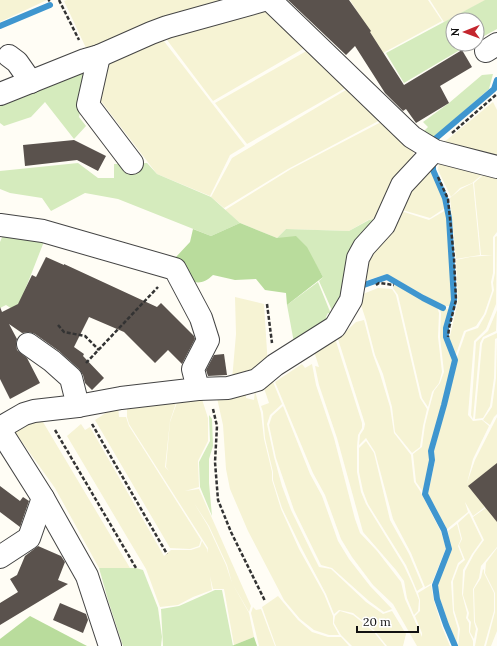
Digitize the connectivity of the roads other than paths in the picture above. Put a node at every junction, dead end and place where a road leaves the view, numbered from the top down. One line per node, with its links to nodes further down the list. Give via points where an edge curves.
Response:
1 (264, 0): 4 (street, via 163,29)
2 (270, 0): 7 (street, via 412,137)
3 (9, 56): 5 (street, via 17,62)
4 (93, 57): 5 (street); 8 (street, via 88,105)
5 (31, 82): 6 (street)
6 (0, 94)
7 (435, 150): 9 (street); 12 (street, via 402,185 384,225 364,247 358,258 351,300 335,327 275,365 257,380 228,388)
8 (132, 163)
9 (497, 167)
10 (1, 227): 12 (street, via 43,231 93,254 176,281 201,318 208,340 193,369)
11 (28, 344): 13 (street, via 71,379)
12 (203, 389): 13 (street, via 121,398)
13 (78, 406): 14 (street, via 34,411 24,414)
14 (0, 429): 15 (street)
15 (43, 498): 16 (street, via 29,538); 17 (street, via 87,576)
16 (0, 557)
17 (110, 646)

